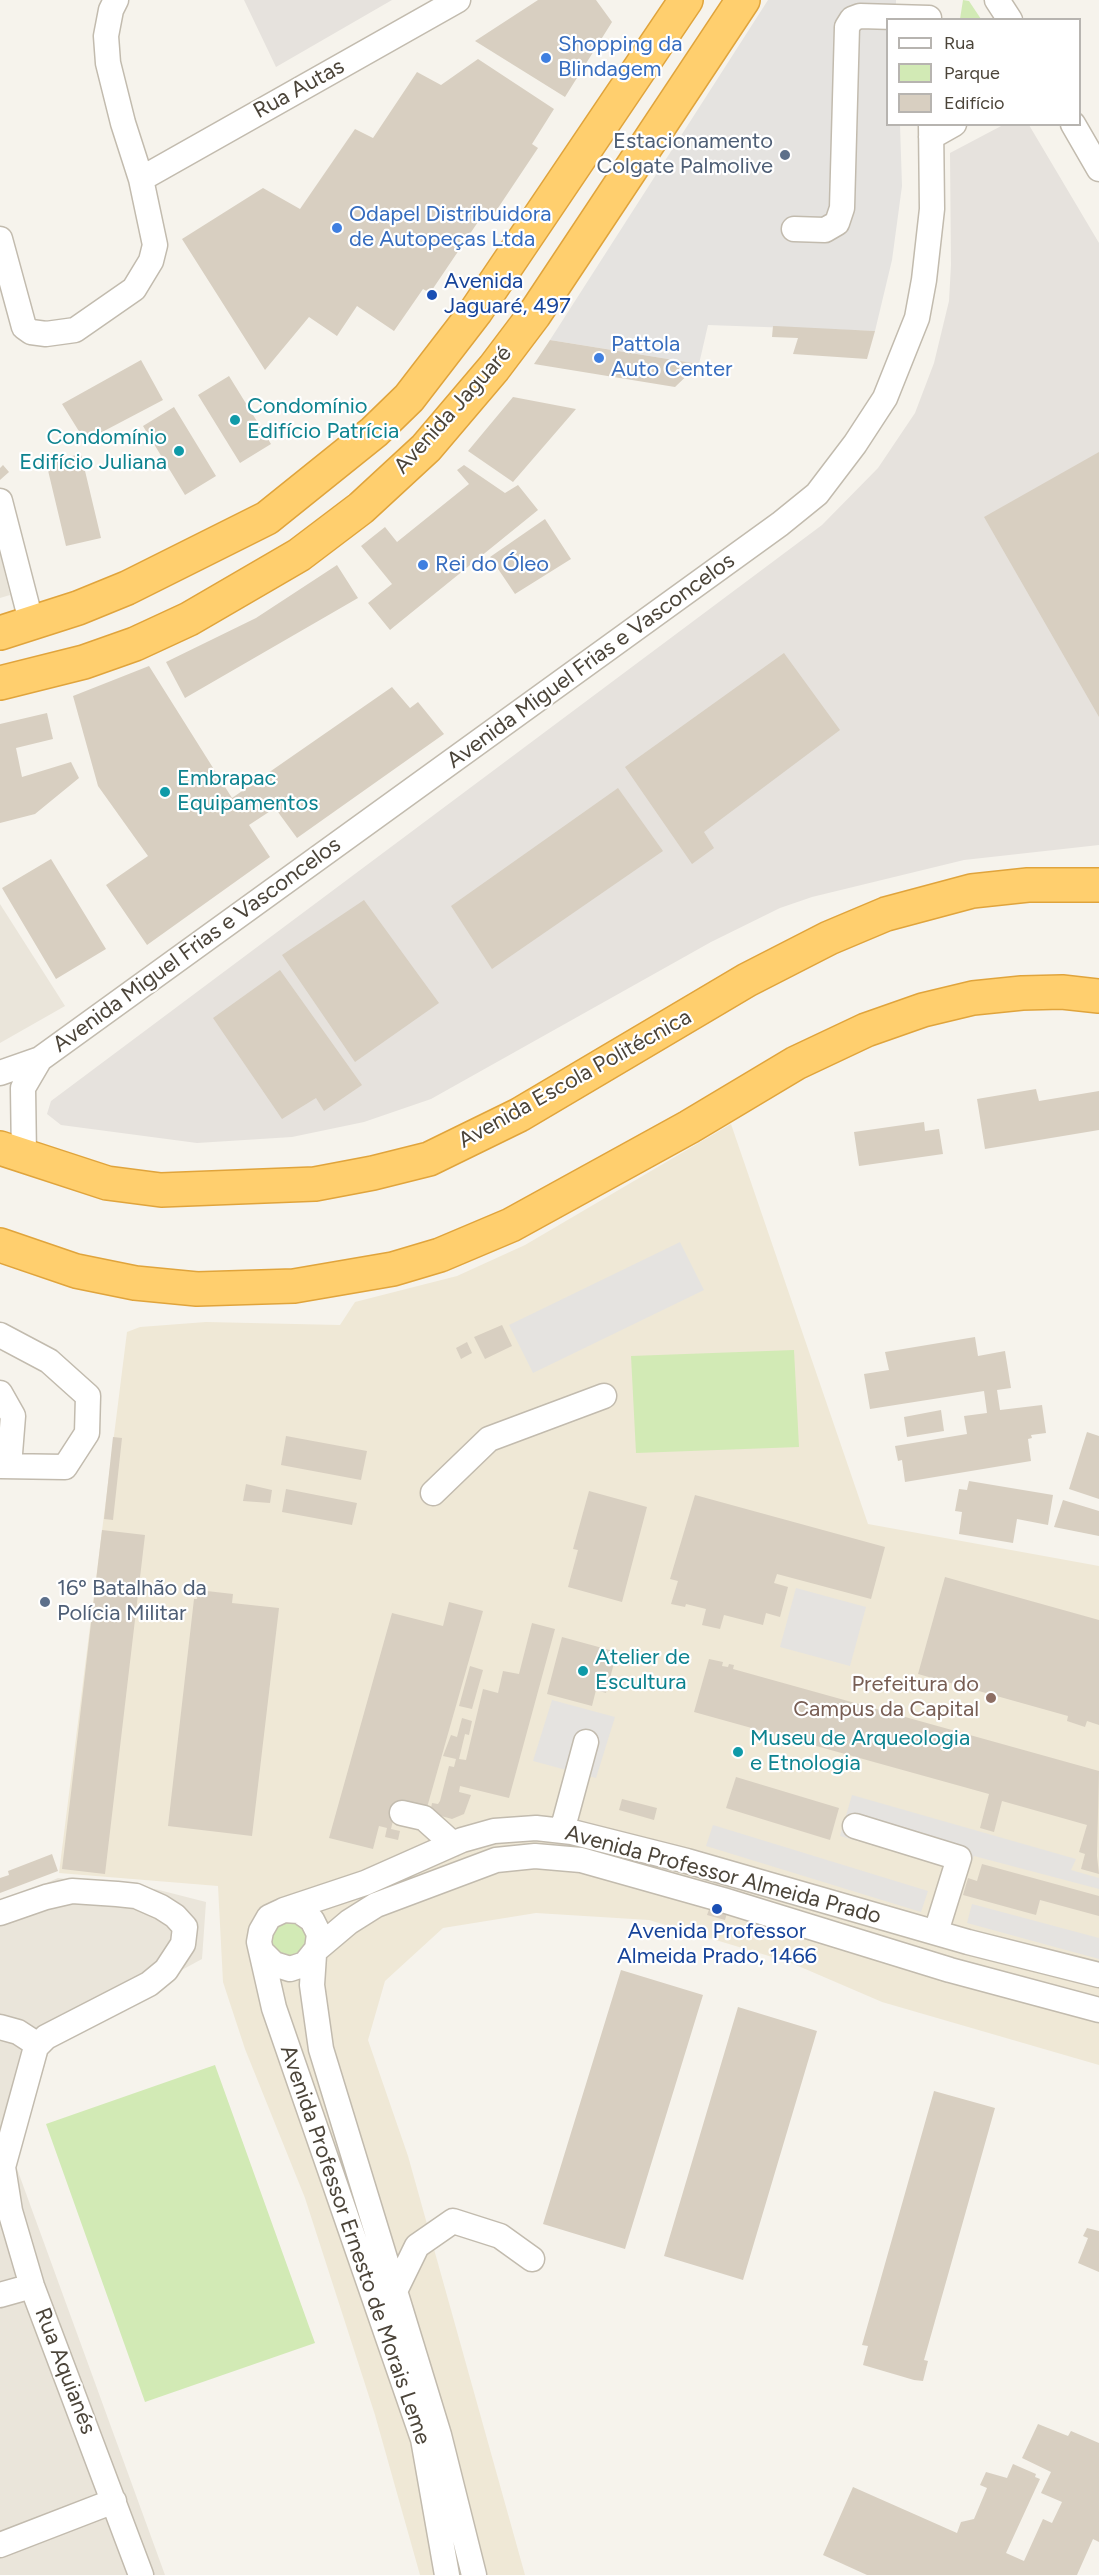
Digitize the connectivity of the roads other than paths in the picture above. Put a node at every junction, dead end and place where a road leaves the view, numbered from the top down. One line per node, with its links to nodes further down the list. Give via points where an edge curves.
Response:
1 (116, 0): 12 (street, via 106,36 108,63)
2 (458, 0): 12 (street, Rua Autas)
3 (686, 0): 16 (highway, Avenida Jaguaré, via 460,334 409,398 374,432 267,518 127,588)
4 (743, 0): 18 (highway, Avenida Jaguaré, via 534,315 426,448 377,493 298,555 189,619 84,662)
5 (998, 0): 7 (street)
6 (930, 9): 13 (street, via 860,15 847,27 842,208 837,223 825,230)
7 (1009, 18)
8 (947, 126): 10 (street)
9 (1074, 126): 11 (street)
10 (931, 131): 21 (street, Avenida Miguel Frias e Vasconcelos, via 932,209 917,318 885,398 817,494)
11 (1099, 169)
12 (141, 179): 14 (street, via 155,245 151,261 134,289 75,330 46,334 24,327)
13 (794, 229)
14 (0, 239)
15 (0, 501): 16 (street)
16 (32, 625): 17 (highway, Avenida Jaguaré)
17 (0, 633)
18 (0, 683)
19 (1099, 885): 23 (highway, Avenida Escola Politécnica, via 1028,885 972,891 886,914 747,980 519,1115 429,1159 406,1165 315,1184 161,1190 107,1183)
20 (1099, 996): 24 (highway, via 1042,992 973,998 866,1030 796,1063 511,1225 440,1255 393,1269 294,1286 197,1289 135,1283 76,1271)
21 (40, 1059): 22 (street, Avenida Miguel Frias e Vasconcelos); 23 (street, Avenida Miguel Frias e Vasconcelos, via 23,1088)
22 (0, 1073)
23 (12, 1152)
24 (0, 1245)
25 (0, 1335): 28 (street, via 49,1361 88,1396 87,1433 65,1467)
26 (0, 1393): 28 (street, via 13,1416)
27 (604, 1396): 29 (street, via 489,1439)
28 (5, 1466)
29 (433, 1493)
30 (586, 1742): 33 (street)
31 (402, 1813): 34 (street, via 424,1818)
32 (855, 1826): 37 (street, via 959,1857)
33 (562, 1831): 34 (street, Avenida Professor Almeida Prado, via 494,1831); 37 (street, Avenida Professor Almeida Prado, via 687,1861)
34 (453, 1844): 35 (street, Avenida Professor Almeida Prado, via 365,1883)
35 (284, 1910): 40 (street, via 299,1911 312,1920 319,1934); 41 (street, via 269,1917 261,1931)
36 (0, 1913): 47 (street, via 72,1892 117,1894 136,1896 161,1907 185,1927 183,1944 175,1960 158,1977 46,2037)
37 (936, 1932): 38 (street, Avenida Professor Almeida Prado)
38 (968, 1942): 39 (street, Avenida Professor Almeida Prado); 42 (street, via 963,1960)
39 (994, 1948): 43 (street, Avenida Professor Almeida Prado); 44 (street, via 986,1957)
40 (316, 1952): 41 (street, via 305,1964 290,1969 274,1964); 42 (street, Avenida Professor Almeida Prado, via 349,1922 376,1905 496,1860 535,1856 581,1860); 51 (street, Avenida Professor Ernesto de Morais Leme, via 312,1985 321,2049)
41 (263, 1953): 56 (street, Avenida Professor Ernesto de Morais Leme, via 274,2008 423,2439)
42 (950, 1970): 44 (street, Avenida Professor Almeida Prado)
43 (1099, 1975)
44 (993, 1982): 45 (street, Avenida Professor Almeida Prado)
45 (1099, 2010)
46 (0, 2027): 47 (street, via 18,2032)
47 (38, 2045): 48 (street)
48 (2, 2167): 50 (street, Rua Aquianés)
49 (532, 2259): 51 (street, via 500,2236 453,2221 417,2246)
50 (32, 2286): 52 (street); 53 (street, Rua Aquianés)
51 (395, 2291): 57 (street, Avenida Professor Ernesto de Morais Leme, via 439,2435)
52 (0, 2295)
53 (114, 2501): 54 (street); 55 (street, Rua Aquianés)
54 (0, 2545)
55 (141, 2575)
56 (447, 2575)
57 (474, 2575)

